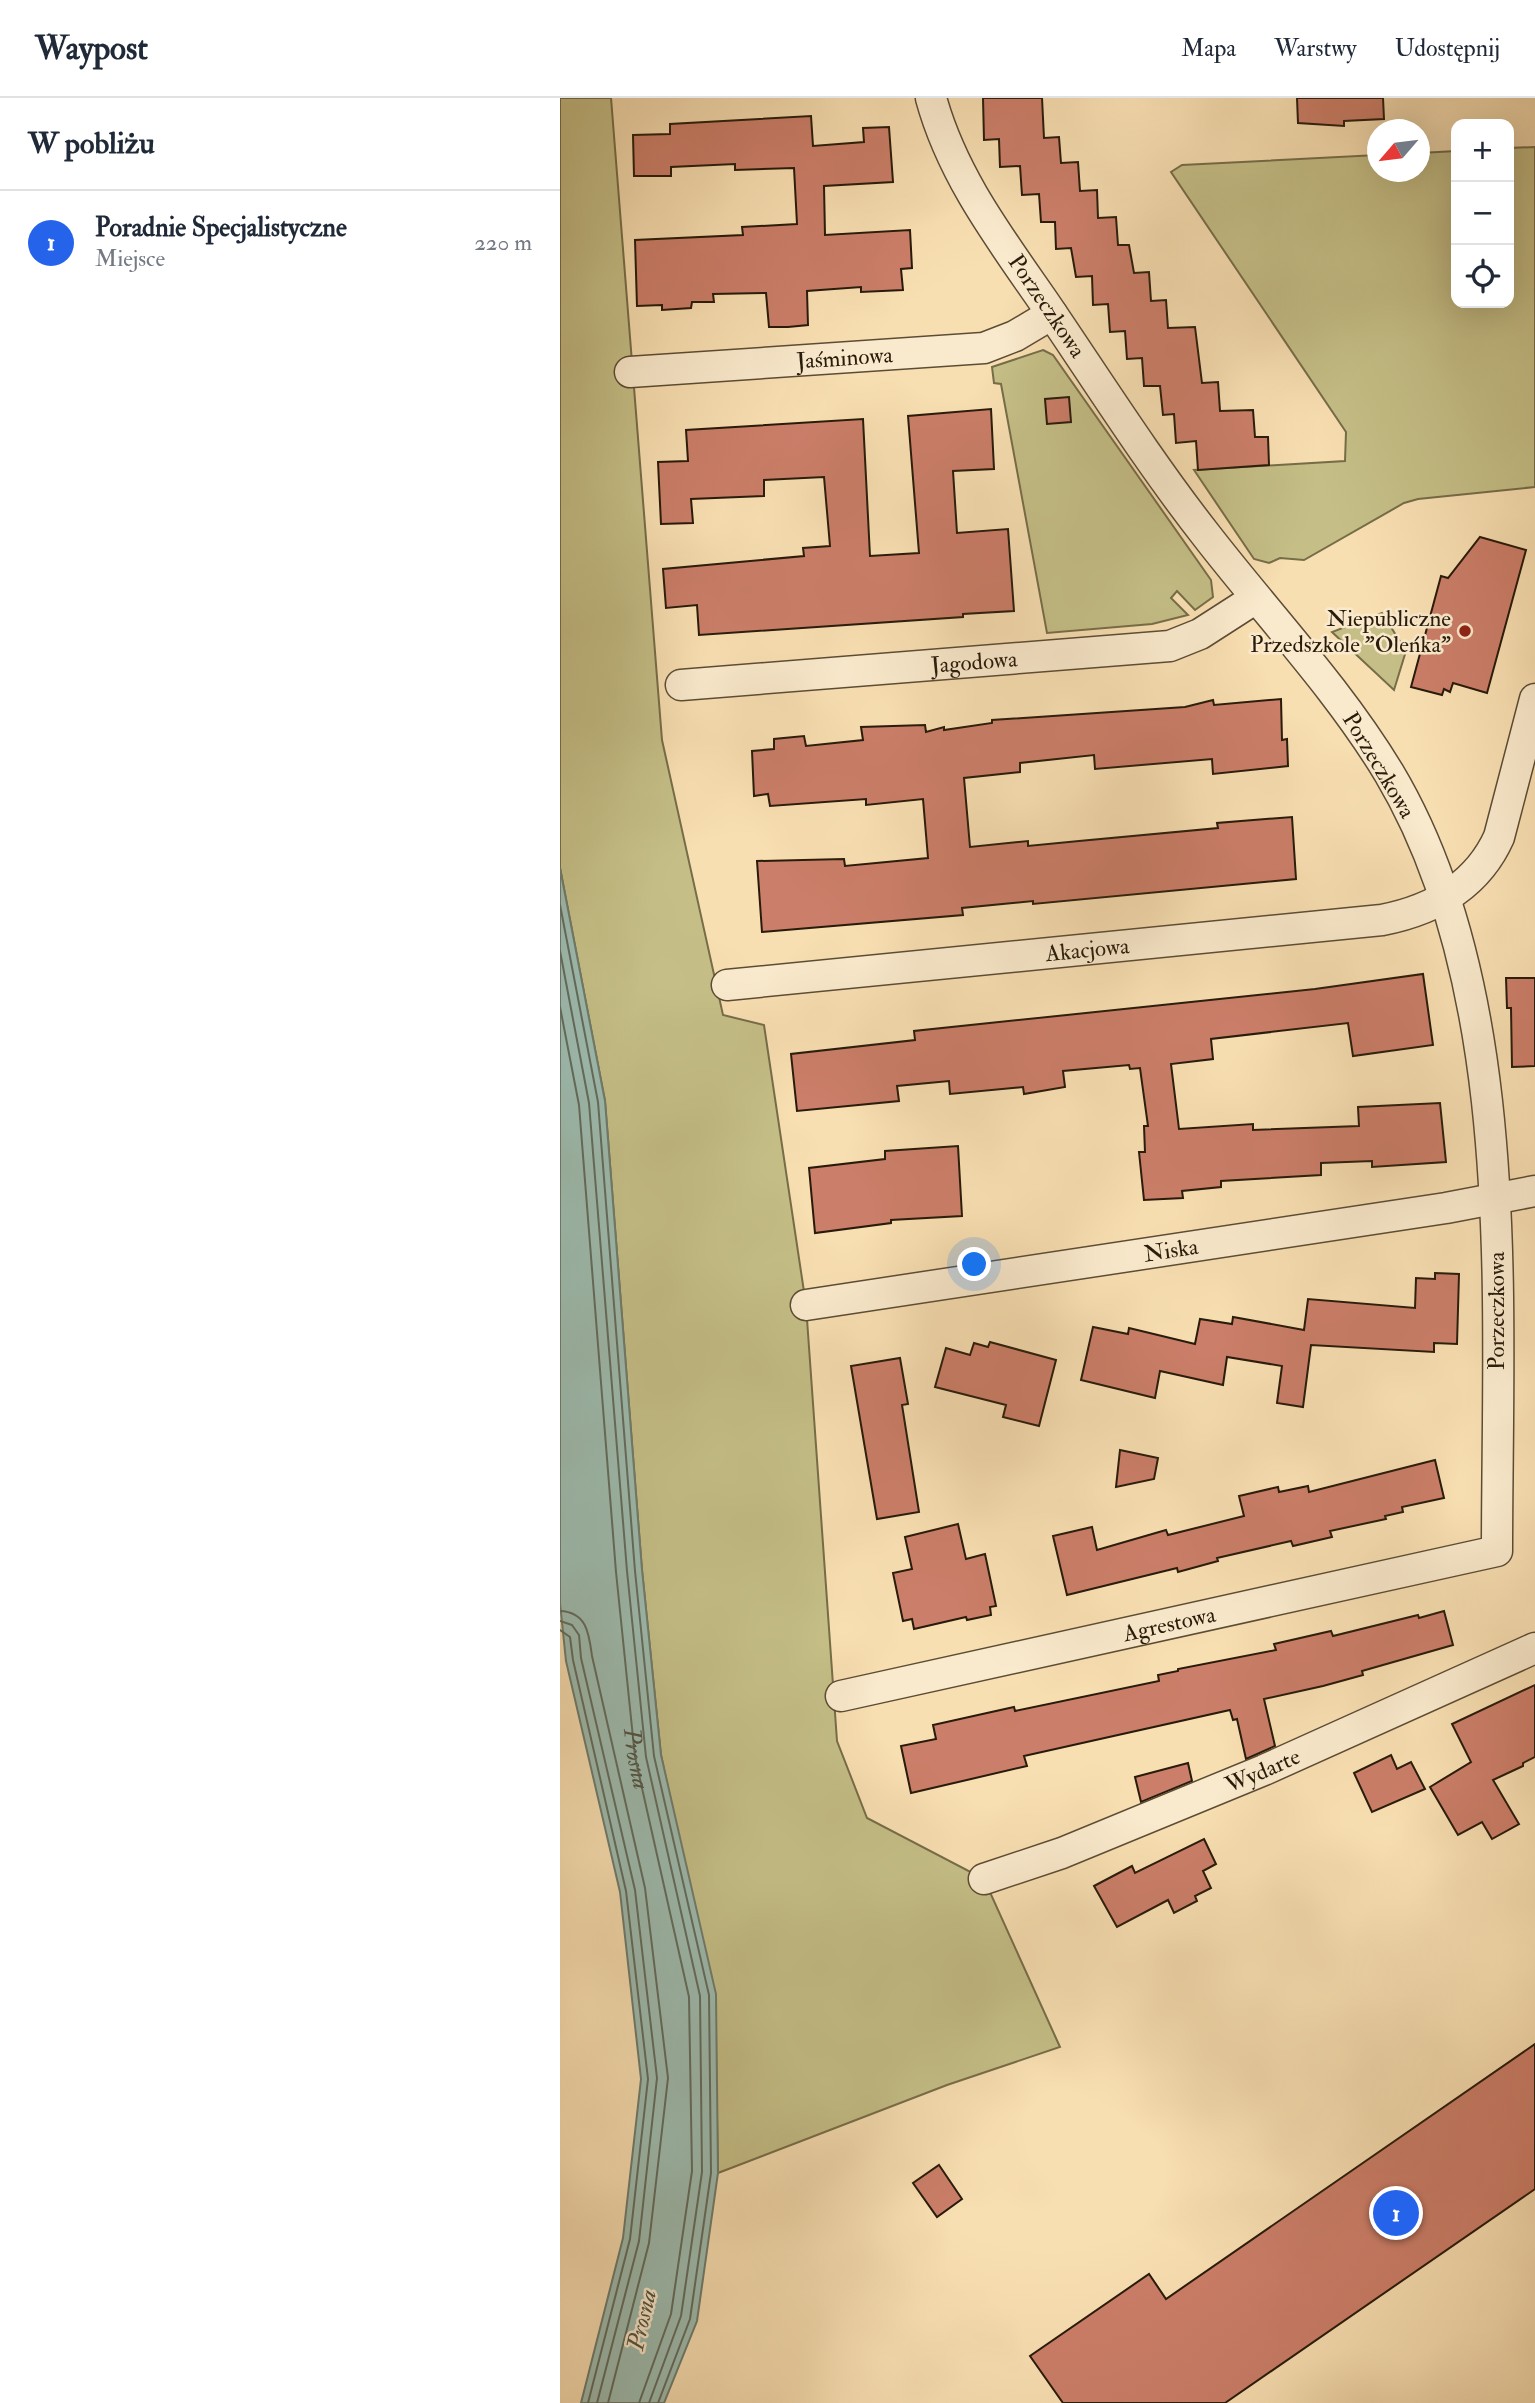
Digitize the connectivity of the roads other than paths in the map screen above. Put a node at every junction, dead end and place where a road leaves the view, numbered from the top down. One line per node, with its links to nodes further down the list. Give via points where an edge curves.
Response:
1 (931, 98): 2 (street, Porzeczkowa, via 964,183)
2 (1052, 314): 3 (street, Jaśminowa, via 984,348); 4 (street, Porzeczkowa, via 1164,479)
3 (630, 372)
4 (1256, 598): 5 (street, Jagodowa, via 1200,634 1170,646); 7 (street, Porzeczkowa, via 1341,702 1385,766 1412,815)
5 (681, 685)
6 (1535, 699): 7 (street, Akacjowa, via 1495,846 1483,868)
7 (1443, 900): 8 (street, Akacjowa, via 1382,920); 10 (street, Porzeczkowa, via 1463,969 1480,1057)
8 (727, 985)
9 (1535, 1191): 10 (street, Niska)
10 (1495, 1196): 11 (street, Niska, via 1446,1208); 12 (street, Porzeczkowa)
11 (806, 1305)
12 (1497, 1551): 14 (street, Agrestowa)
13 (1535, 1648): 15 (street, Wydarte, via 1264,1770 1062,1853)
14 (841, 1696)
15 (984, 1879)

